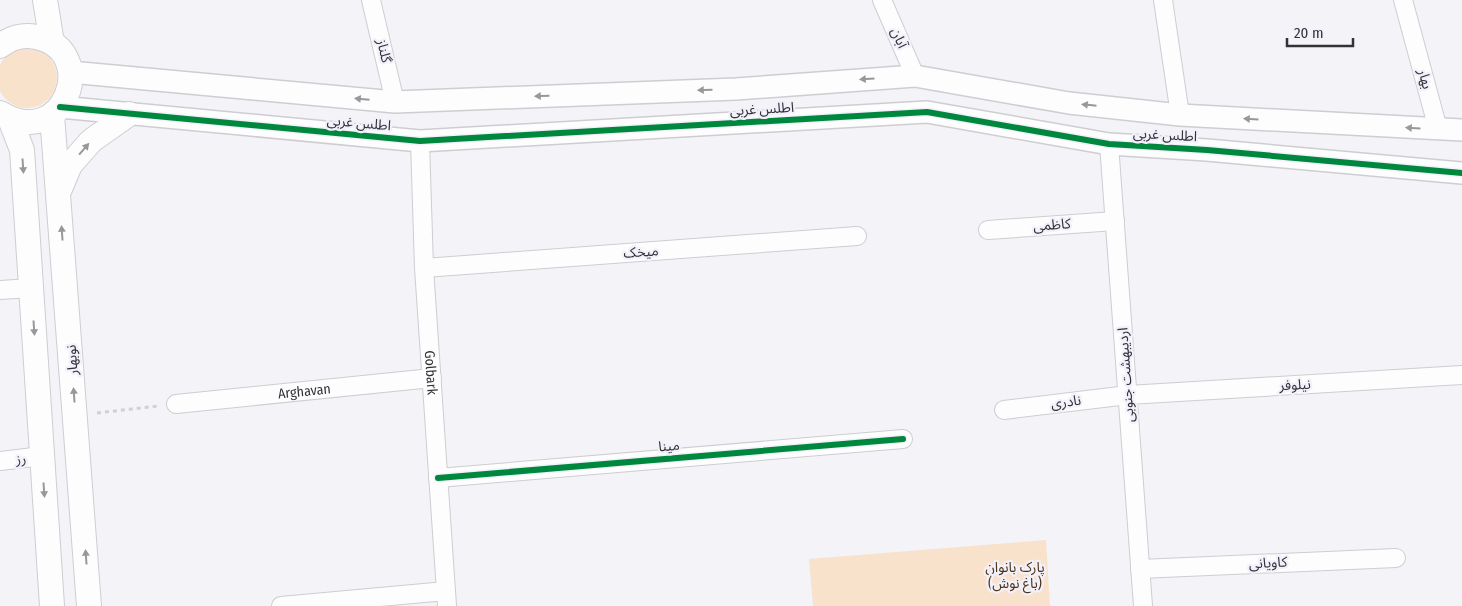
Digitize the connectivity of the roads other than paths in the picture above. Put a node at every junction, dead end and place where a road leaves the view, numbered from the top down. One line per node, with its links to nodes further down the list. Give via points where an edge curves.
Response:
1 (371, 0): 10 (street, گلناز)
2 (882, 0): 9 (street, آبان)
3 (1163, 0): 13 (street)
4 (1404, 0): 15 (street, بهار)
5 (48, 3): 6 (main road)
6 (52, 43): 7 (main road, via 29,36 17,37); 8 (main road, via 67,61)
7 (0, 46)
8 (70, 72): 10 (street, اطلس غربی, one-way to 8); 11 (main road, via 69,91)
9 (915, 76): 10 (street, اطلس غربی, one-way to 10, via 736,89); 13 (street, اطلس غربی, one-way to 9, via 1069,103)
10 (395, 102)
11 (56, 111): 12 (street, اطلس غربی); 14 (main road, via 32,122); 20 (main road, نوبهار)
12 (129, 114): 17 (street, اطلس غربی); 20 (main road, one-way to 12, via 70,165 91,141)
13 (1180, 115): 15 (street, اطلس غربی, one-way to 13)
14 (5, 116): 25 (main road, one-way to 25, via 22,150)
15 (1438, 129): 16 (street, اطلس غربی)
16 (1462, 130)
17 (420, 141): 18 (street, اطلس غربی, via 927,112); 24 (street, Golbark)
18 (1109, 144): 19 (street, اطلس غربی); 21 (street, اردیبهشت جنوبی)
19 (1462, 173)
20 (59, 191): 40 (main road, نوبهار, one-way to 20)
21 (1115, 221): 22 (street, کاظمی); 29 (street, اردیبهشت جنوبی)
22 (988, 230)
23 (857, 236): 24 (street, میخک)
24 (424, 268): 28 (street, Golbark)
25 (31, 288): 26 (street); 33 (main road, one-way to 33)
26 (0, 290)
27 (1462, 374): 29 (street, نیلوفر)
28 (432, 378): 30 (street, Arghavan); 35 (street, Golbark)
29 (1128, 395): 31 (street, نادری); 37 (street, اردیبهشت جنوبی)
30 (176, 404)
31 (1004, 410)
32 (903, 439): 35 (street, مینا)
33 (42, 456): 34 (street, رز); 39 (main road, one-way to 39)
34 (0, 461)
35 (438, 478): 38 (street, Golbark)
36 (1396, 558): 37 (street, کاویانی)
37 (1140, 569): 42 (street, اردیبهشت جنوبی)
38 (446, 599): 41 (street)
39 (52, 606)
40 (89, 606)
41 (282, 606)
42 (1143, 606)

